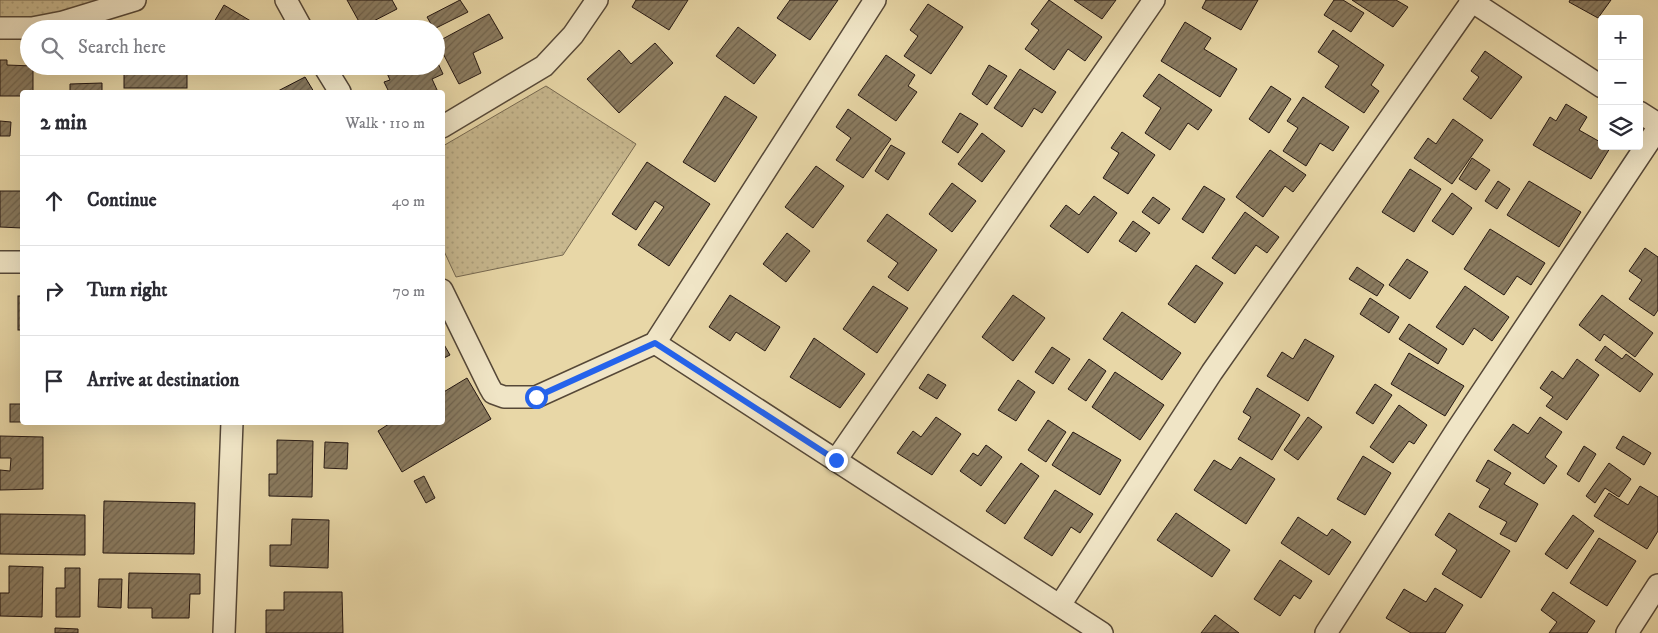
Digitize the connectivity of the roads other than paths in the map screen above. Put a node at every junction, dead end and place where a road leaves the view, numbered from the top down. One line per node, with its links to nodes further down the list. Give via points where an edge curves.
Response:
1 (135, 0): 7 (street)
2 (286, 0): 8 (street)
3 (597, 0): 15 (street, via 573,35 544,66)
4 (875, 0): 21 (street)
5 (1154, 0): 23 (street)
6 (1471, 1): 12 (street); 25 (street, via 1212,372)
7 (70, 20)
8 (297, 20)
9 (0, 28): 10 (street)
10 (20, 28)
11 (330, 75): 13 (street)
12 (1598, 84)
13 (339, 90)
14 (1643, 115): 16 (street)
15 (445, 124)
16 (1658, 124)
17 (1658, 128): 28 (street)
18 (0, 262): 19 (street)
19 (20, 262)
20 (445, 296): 21 (street, via 493,393 504,397 536,397)
21 (655, 343): 23 (street)
22 (232, 425): 26 (street)
23 (836, 460): 25 (street)
24 (1658, 585): 29 (street)
25 (1060, 605): 27 (street)
26 (224, 633)
27 (1102, 633)
28 (1326, 633)
29 (1628, 633)

